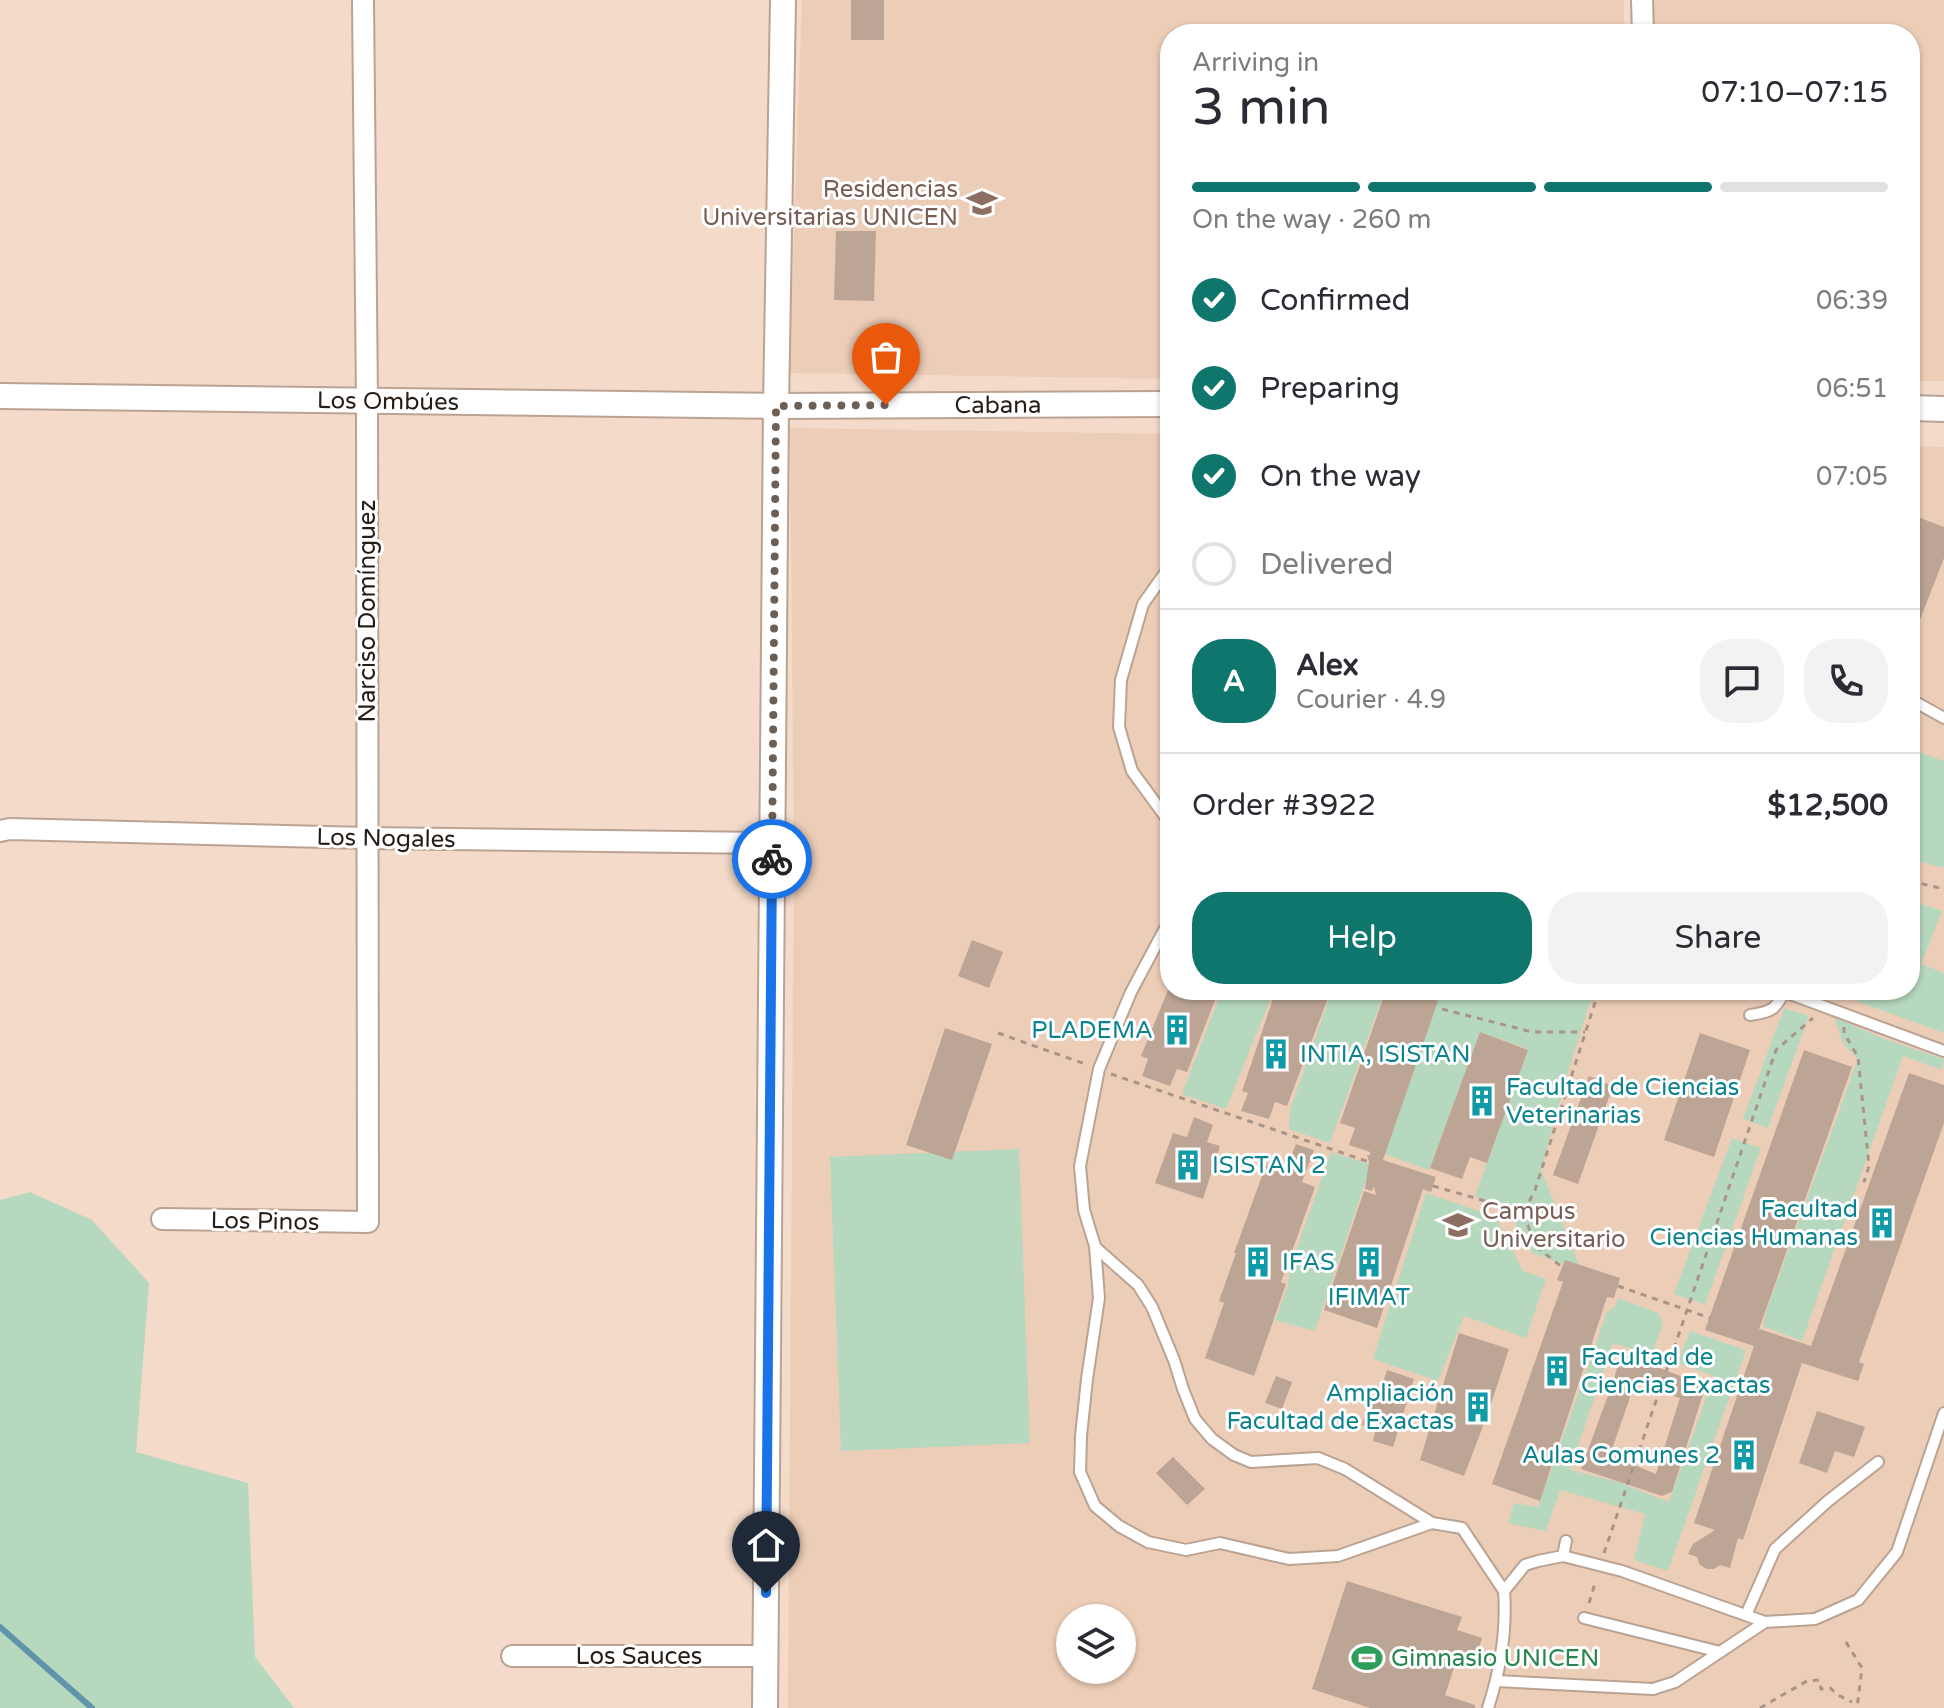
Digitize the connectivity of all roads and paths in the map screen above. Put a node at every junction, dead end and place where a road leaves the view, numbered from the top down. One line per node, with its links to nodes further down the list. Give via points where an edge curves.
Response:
1 (363, 0): 6 (street, Narciso Domínguez)
2 (783, 0): 8 (street)
3 (1642, 0): 4 (street)
4 (1643, 24)
5 (0, 396): 6 (street, Los Ombúes)
6 (367, 402): 8 (street, Los Ombúes); 16 (street, Narciso Domínguez)
7 (1160, 404): 8 (street, Cabana)
8 (776, 406): 17 (street)
9 (1920, 408): 10 (street)
10 (1944, 409)
11 (1160, 580): 14 (lane, via 1143,604 1121,680 1119,727 1132,771)
12 (1920, 705): 13 (lane)
13 (1944, 718)
14 (1160, 809)
15 (0, 831): 16 (street, Los Nogales)
16 (367, 838): 17 (street, Los Nogales); 37 (street, Narciso Domínguez)
17 (773, 843): 58 (street)
18 (1920, 883): 19 (path)
19 (1944, 889)
20 (1160, 938): 31 (lane)
21 (1596, 1000): 28 (path)
22 (1780, 1000): 26 (lane, via 1768,1012)
23 (1806, 1000): 24 (lane)
24 (1824, 1008): 27 (lane); 41 (path, via 1776,1050)
25 (1442, 1009): 28 (path, via 1532,1032)
26 (1750, 1015)
27 (1844, 1016): 30 (lane); 33 (path, via 1844,1033 1858,1057 1869,1166)
28 (1585, 1032): 35 (path)
29 (998, 1033): 31 (path)
30 (1944, 1051)
31 (1099, 1069): 32 (path); 38 (lane, via 1080,1166 1084,1210)
32 (1369, 1162)
33 (1864, 1182)
34 (1433, 1186): 35 (path)
35 (1524, 1212): 39 (path, via 1534,1245)
36 (162, 1219): 37 (street, Los Pinos)
37 (368, 1222)
38 (1095, 1246): 45 (lane, via 1138,1285 1152,1307 1195,1419 1212,1439 1251,1462 1318,1458); 45 (lane, via 1099,1298 1080,1472 1095,1506 1119,1526 1148,1542 1186,1550 1220,1543 1289,1559 1338,1556)
39 (1562, 1267)
40 (1618, 1286): 41 (path)
41 (1687, 1310): 42 (path); 49 (path)
42 (1710, 1318)
43 (1944, 1413): 54 (lane, via 1897,1552 1858,1600 1815,1619)
44 (1878, 1462): 52 (lane, via 1775,1549)
45 (1432, 1523): 51 (lane, via 1462,1528)
46 (1566, 1541): 47 (lane)
47 (1563, 1556): 49 (lane); 51 (lane, via 1525,1565)
48 (1626, 1559): 50 (lane)
49 (1600, 1566): 50 (lane); 53 (path)
50 (1622, 1571): 52 (lane)
51 (1504, 1591): 59 (lane)
52 (1746, 1615): 54 (lane)
53 (1584, 1618): 56 (lane)
54 (1765, 1622): 56 (lane)
55 (1846, 1642): 64 (path, via 1862,1668)
56 (1720, 1652): 59 (lane, via 1675,1682 1653,1689)
57 (512, 1656): 58 (street, Los Sauces)
58 (765, 1656): 61 (street)
59 (1497, 1681): 62 (lane)
60 (1852, 1702): 63 (path, via 1830,1688 1821,1689 1819,1680 1807,1681)
61 (765, 1708)
62 (1488, 1708)
63 (1760, 1708)
64 (1857, 1708)

